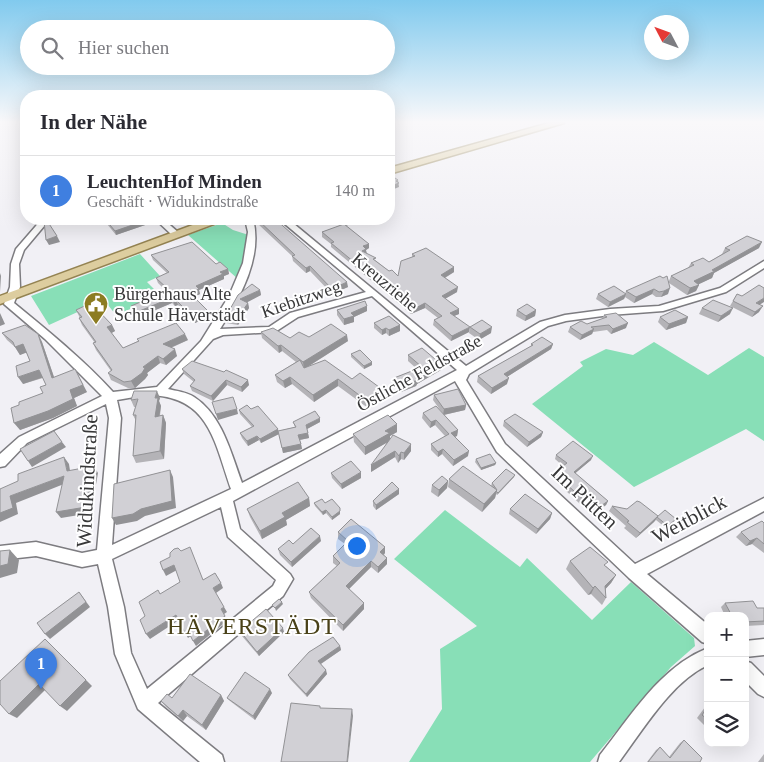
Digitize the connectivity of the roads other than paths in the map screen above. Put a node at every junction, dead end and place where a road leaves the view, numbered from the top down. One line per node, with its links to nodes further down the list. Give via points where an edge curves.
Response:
1 (432, 159): 2 (main road)
2 (395, 168)
3 (41, 225): 11 (street, via 20,249 15,287)
4 (166, 225): 8 (street)
5 (200, 225): 8 (main road)
6 (251, 225): 12 (street, via 249,261)
7 (290, 225): 10 (street, Kreuzriehe)
8 (175, 233): 11 (main road)
9 (764, 264): 13 (street, Östliche Feldstraße, via 723,290 660,309 610,312 544,324)
10 (373, 293): 12 (street, Kiebitzweg, via 294,315 271,330 222,332); 13 (street, Kreuzriehe)
11 (5, 298): 15 (street, Widukindstraße)
12 (210, 337): 14 (street)
13 (465, 371): 17 (street, Östliche Feldstraße); 21 (street, Im Pütten, via 460,380 500,448)
14 (160, 391): 15 (street); 17 (street, via 189,399 207,414 221,443)
15 (110, 397): 16 (street, via 23,440); 20 (street, Widukindstraße, via 115,418)
16 (0, 462)
17 (230, 495): 20 (street, Östliche Feldstraße); 28 (street, via 228,505 233,532 284,579 278,592)
18 (764, 504): 21 (street, Weitblick)
19 (0, 553): 20 (street, Östliche Feldstraße, via 36,549 82,560)
20 (104, 556): 28 (street, Widukindstraße, via 123,654)
21 (634, 573): 22 (street, Im Pütten)
22 (704, 633)
23 (764, 647): 24 (street)
24 (749, 649)
25 (704, 657): 30 (street, via 676,676)
26 (749, 673): 27 (street)
27 (764, 688)
28 (144, 703): 29 (street, Widukindstraße)
29 (215, 762)
30 (607, 762)

